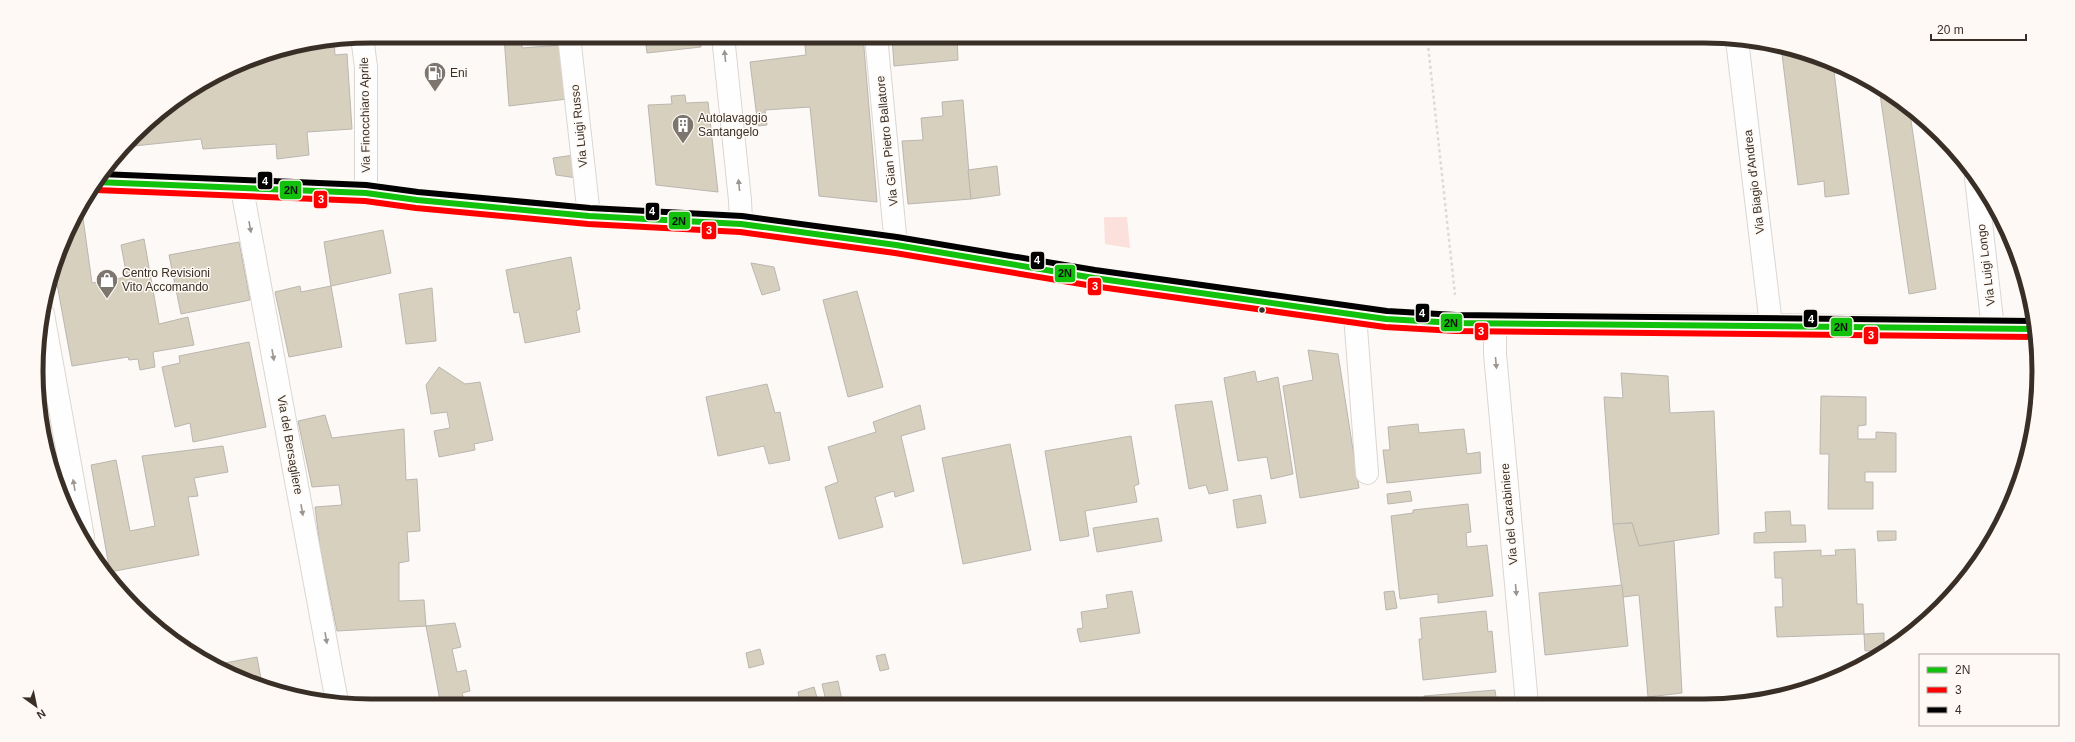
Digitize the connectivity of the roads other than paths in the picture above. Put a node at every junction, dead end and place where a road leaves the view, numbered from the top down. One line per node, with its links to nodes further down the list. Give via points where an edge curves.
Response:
1 (363, 43): 9 (street, Via Finocchiaro Aprile, via 366,67)
2 (570, 43): 10 (street, Via Luigi Russo)
3 (724, 43): 11 (street, one-way to 3)
4 (877, 43): 12 (street, Via Gian Pietro Ballatore)
5 (1738, 45): 15 (street, Via Biagio d'Andrea)
6 (106, 178): 7 (street)
7 (242, 189): 9 (street); 21 (street, Via del Bersagliere, one-way to 21)
8 (1977, 190): 16 (street, Via Luigi Longo)
9 (366, 193): 10 (street, via 424,201)
10 (589, 216): 11 (street)
11 (741, 224): 12 (street)
12 (896, 245): 13 (street, via 1094,278)
13 (1355, 315): 14 (street); 19 (street)
14 (1494, 324): 15 (street); 22 (street, Via del Carabiniere, one-way to 22)
15 (1771, 324): 16 (street)
16 (1994, 329): 17 (street)
17 (2029, 329)
18 (46, 330): 20 (street, one-way to 18)
19 (1366, 473)
20 (82, 525)
21 (336, 697)
22 (1527, 699)

